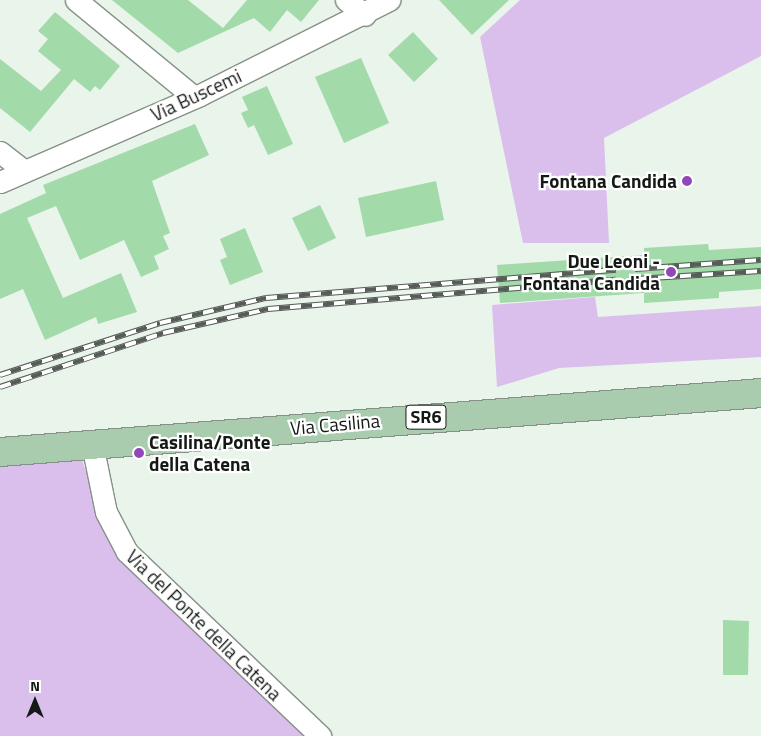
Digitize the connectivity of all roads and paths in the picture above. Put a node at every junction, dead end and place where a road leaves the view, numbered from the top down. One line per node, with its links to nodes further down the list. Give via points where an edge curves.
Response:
1 (76, 0): 5 (street)
2 (346, 0): 4 (street)
3 (389, 0): 4 (street, Via Buscemi)
4 (365, 15): 5 (street, Via Buscemi)
5 (194, 97): 7 (street, Via Buscemi)
6 (0, 152): 7 (street)
7 (24, 171): 8 (street, Via Buscemi)
8 (0, 182)
9 (761, 393): 10 (main road, Via Casilina / SR6)
10 (92, 444): 11 (main road, Via Casilina / SR6); 12 (street, Via del Ponte della Catena, via 106,512 127,552)
11 (0, 452)
12 (320, 736)

